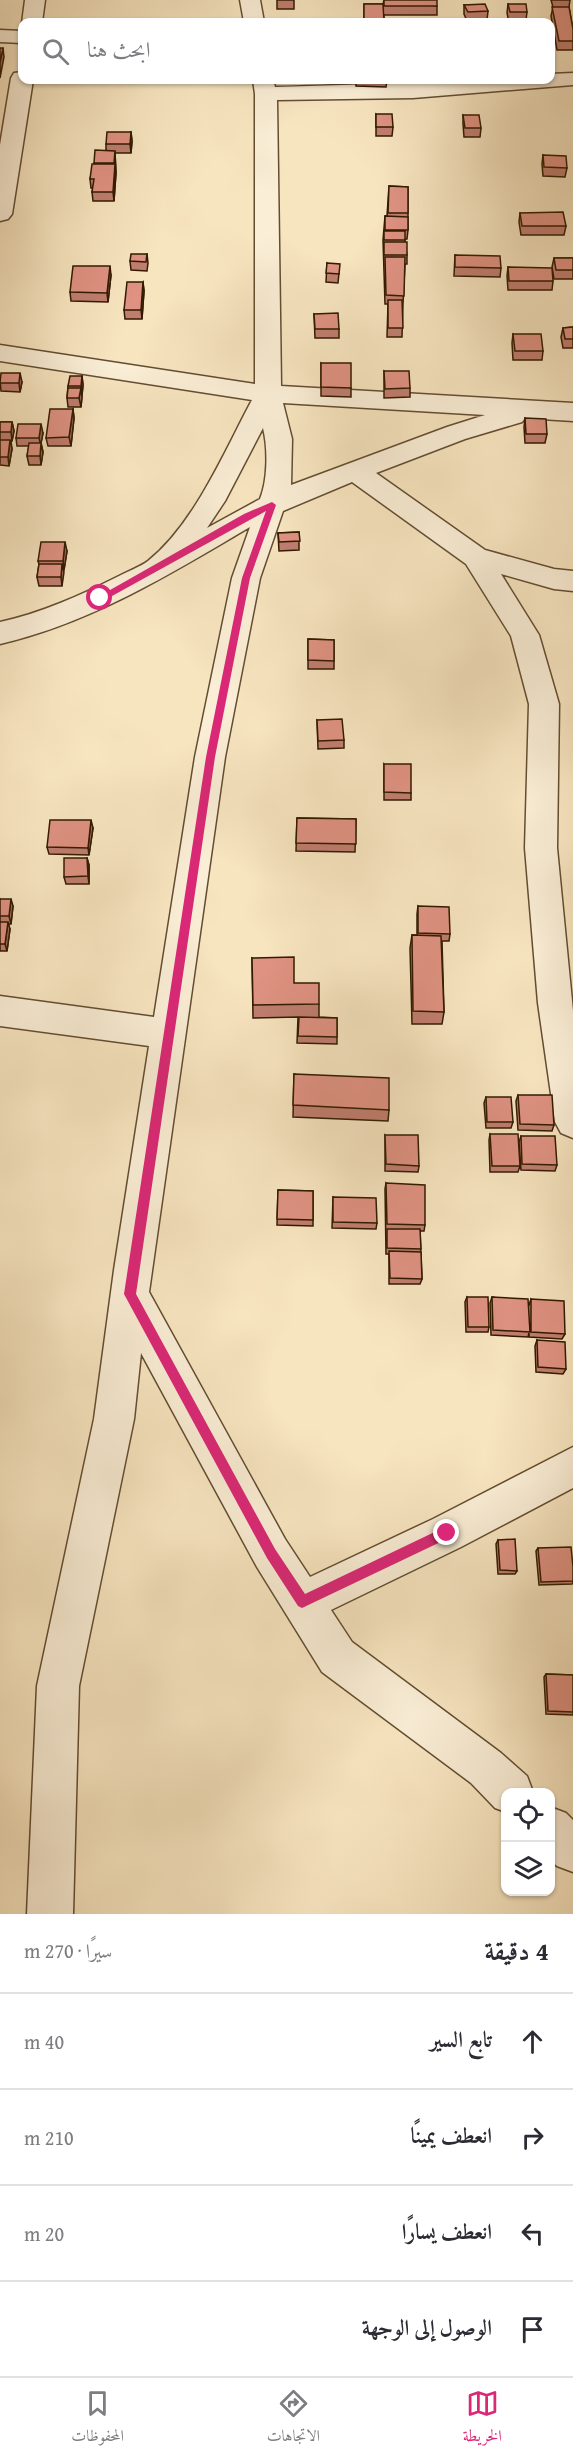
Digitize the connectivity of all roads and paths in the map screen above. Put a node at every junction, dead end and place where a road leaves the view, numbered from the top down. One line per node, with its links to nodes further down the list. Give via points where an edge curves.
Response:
1 (35, 0): 3 (street)
2 (250, 0): 4 (street)
3 (33, 18)
4 (253, 18)
5 (0, 36): 6 (street)
6 (18, 37)
7 (573, 79): 8 (street)
8 (555, 80)
9 (21, 84): 12 (street)
10 (506, 84): 11 (street, via 413,91)
11 (264, 87): 14 (street)
12 (0, 214)
13 (0, 353): 14 (street)
14 (268, 394): 15 (street); 18 (street, via 279,439 277,491); 20 (street, via 211,501)
15 (535, 410): 16 (street); 17 (street, via 456,433)
16 (573, 412)
17 (354, 471): 18 (street); 19 (street)
18 (272, 505): 20 (street); 24 (street, via 246,578 210,757)
19 (476, 557): 21 (street); 25 (street, via 525,635 544,704 541,848 555,1003)
20 (157, 569): 22 (street, via 35,625)
21 (573, 581)
22 (0, 633)
23 (0, 1011): 24 (street)
24 (168, 1034): 26 (street)
25 (573, 1122)
26 (130, 1294): 28 (street, via 271,1553); 32 (street, via 114,1419 58,1686)
27 (573, 1467): 28 (street)
28 (302, 1602): 29 (street, via 337,1657)
29 (508, 1788)
30 (555, 1834): 31 (street)
31 (573, 1850)
32 (50, 1914)

